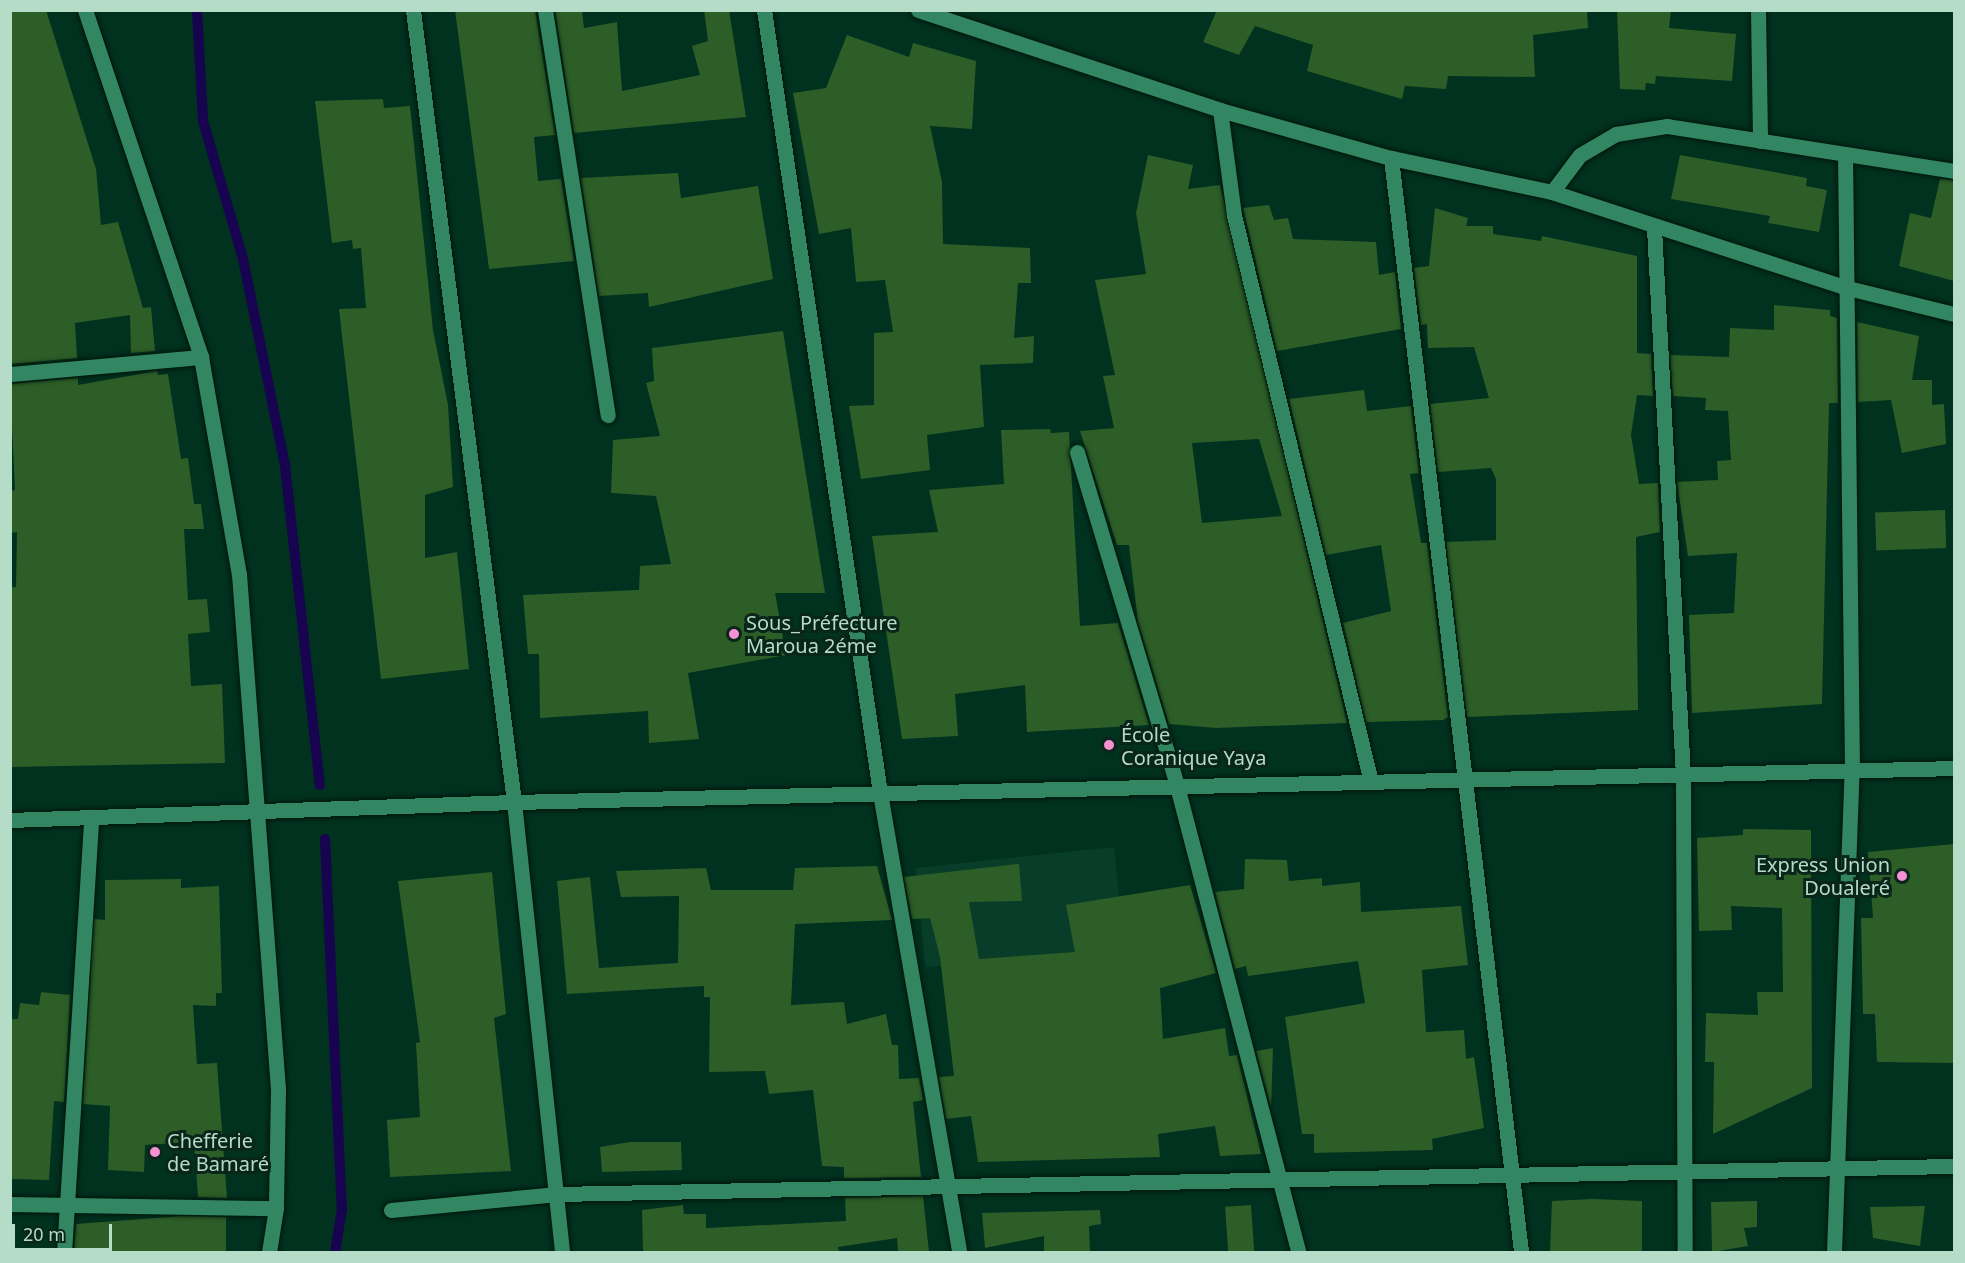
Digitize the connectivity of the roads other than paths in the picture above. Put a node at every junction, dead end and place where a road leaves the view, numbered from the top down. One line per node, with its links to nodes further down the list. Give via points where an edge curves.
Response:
1 (85, 10): 16 (street)
2 (413, 10): 27 (street)
3 (545, 10): 18 (street)
4 (764, 10): 26 (street)
5 (918, 10): 7 (street)
6 (1758, 10): 8 (street)
7 (1220, 110): 10 (street); 24 (street, via 1234,215)
8 (1760, 141): 9 (street); 12 (street, via 1667,126 1616,134 1580,155)
9 (1845, 154): 11 (street); 14 (street)
10 (1391, 158): 12 (street); 23 (street)
11 (1954, 171)
12 (1552, 192): 13 (street)
13 (1654, 228): 14 (street); 22 (street)
14 (1844, 287): 15 (street); 21 (street)
15 (1954, 314)
16 (201, 357): 17 (street); 28 (street, via 239,574)
17 (10, 374)
18 (608, 415)
19 (1077, 452): 25 (street)
20 (1954, 768): 21 (street)
21 (1852, 771): 22 (street); 32 (street)
22 (1683, 776): 23 (street); 33 (street)
23 (1464, 780): 24 (street); 34 (street)
24 (1371, 782): 25 (street)
25 (1178, 786): 26 (street); 35 (street)
26 (880, 794): 27 (street); 36 (street)
27 (514, 802): 28 (street); 37 (street)
28 (257, 810): 29 (street); 40 (street, via 278,1089)
29 (91, 817): 30 (street); 39 (street)
30 (10, 820)
31 (1954, 1166): 32 (street)
32 (1835, 1168): 33 (street); 49 (street)
33 (1689, 1170): 34 (street); 48 (street)
34 (1512, 1174): 35 (street); 47 (street)
35 (1280, 1178): 36 (street); 46 (street)
36 (946, 1186): 37 (street); 45 (street)
37 (557, 1194): 41 (street); 44 (street)
38 (10, 1204): 39 (street)
39 (67, 1206): 40 (street); 42 (street)
40 (276, 1208): 43 (street)
41 (391, 1210)
42 (64, 1252)
43 (269, 1252)
44 (562, 1252)
45 (959, 1252)
46 (1298, 1252)
47 (1521, 1252)
48 (1685, 1252)
49 (1834, 1252)

